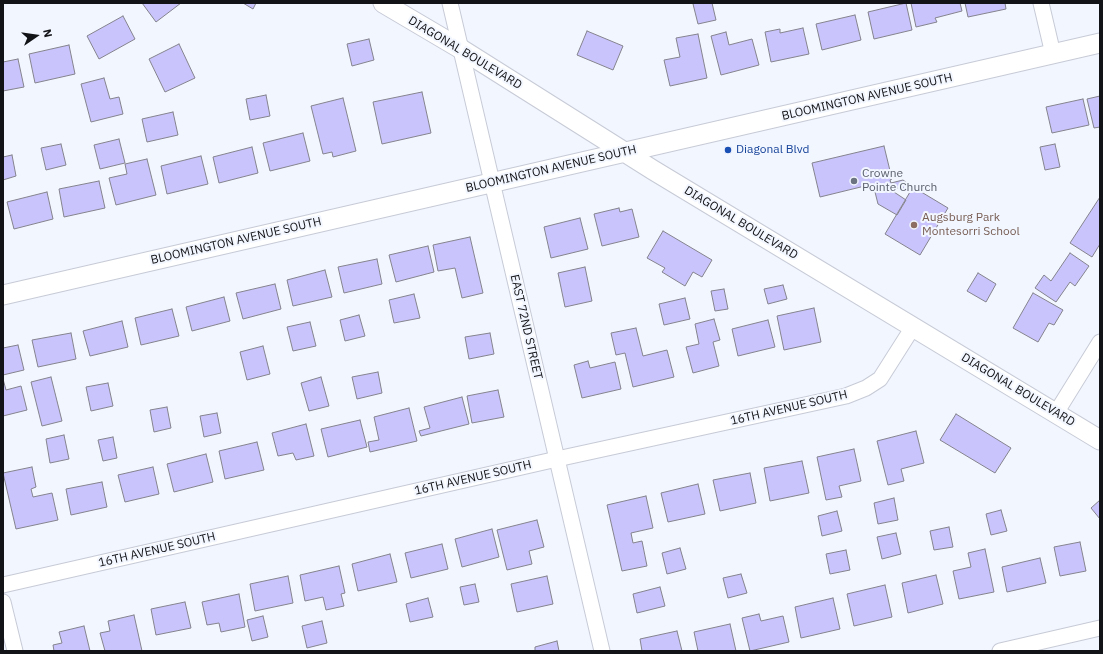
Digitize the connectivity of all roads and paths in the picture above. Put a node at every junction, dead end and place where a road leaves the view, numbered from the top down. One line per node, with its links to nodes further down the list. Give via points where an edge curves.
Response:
1 (382, 3): 5 (street, DIAGONAL BOULEVARD)
2 (450, 3): 5 (street, EAST 72ND STREET)
3 (1041, 3): 6 (street)
4 (1100, 43): 6 (street, BLOOMINGTON AVENUE SOUTH)
5 (461, 49): 7 (street, DIAGONAL BOULEVARD); 8 (street, EAST 72ND STREET)
6 (1053, 54): 7 (street, BLOOMINGTON AVENUE SOUTH)
7 (626, 152): 8 (street, BLOOMINGTON AVENUE SOUTH); 10 (street, DIAGONAL BOULEVARD)
8 (492, 182): 9 (street, BLOOMINGTON AVENUE SOUTH); 14 (street, EAST 72ND STREET)
9 (3, 295)
10 (913, 327): 12 (street, DIAGONAL BOULEVARD); 14 (street, 16TH AVENUE SOUTH, via 880,379 846,396)
11 (1100, 342): 12 (street)
12 (1056, 413): 13 (street, DIAGONAL BOULEVARD)
13 (1100, 440)
14 (557, 459): 15 (street, 16TH AVENUE SOUTH); 19 (street, EAST 72ND STREET)
15 (3, 585)
16 (3, 602): 18 (street)
17 (1100, 628): 20 (street)
18 (15, 651)
19 (602, 651)
20 (1000, 651)

